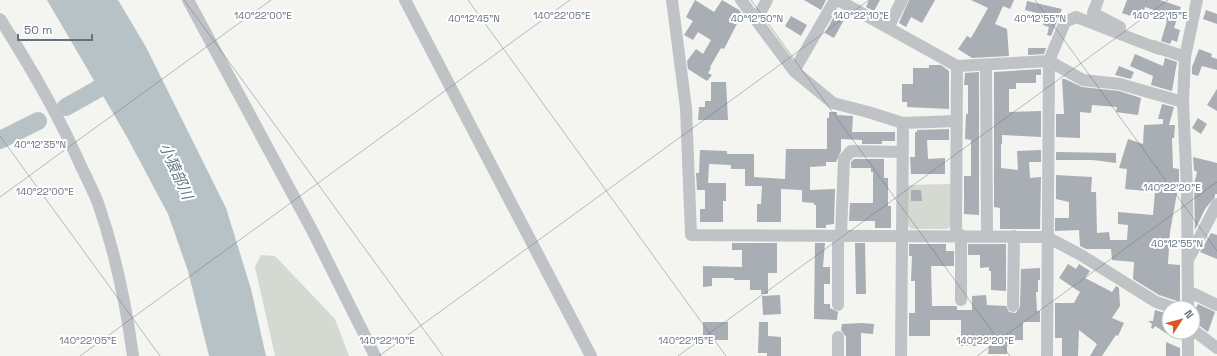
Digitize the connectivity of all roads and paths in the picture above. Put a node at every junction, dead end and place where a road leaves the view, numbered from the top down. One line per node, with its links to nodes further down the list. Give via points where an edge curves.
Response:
1 (188, 0): 44 (street, via 313,232)
2 (405, 0): 45 (street)
3 (672, 0): 25 (street, via 686,108 691,235)
4 (741, 0): 12 (street)
5 (767, 0): 12 (street)
6 (835, 0): 19 (street)
7 (838, 0): 13 (street)
8 (902, 0): 13 (street)
9 (1098, 0): 14 (street, via 1094,13)
10 (1197, 0): 15 (street)
11 (0, 19): 43 (street, via 25,58 69,139 97,202 113,250 129,324)
12 (757, 19): 19 (street)
13 (888, 28): 18 (street)
14 (1159, 49): 15 (street); 16 (street, via 1076,17 1065,22)
15 (1185, 57): 20 (street)
16 (1049, 61): 17 (street); 20 (street, via 1083,80 1120,84); 30 (street)
17 (986, 65): 18 (street); 28 (street)
18 (957, 66): 21 (street)
19 (794, 71): 22 (street, via 833,103)
20 (1183, 102): 31 (street)
21 (956, 121): 22 (street); 27 (street)
22 (903, 123): 23 (street)
23 (902, 152): 25 (street, via 851,151 847,154 844,159); 26 (street)
24 (1217, 204): 31 (street)
25 (840, 235): 26 (street); 36 (street)
26 (901, 235): 27 (street); 47 (street)
27 (958, 235): 28 (street); 33 (street)
28 (987, 235): 29 (street)
29 (1014, 236): 30 (street); 38 (street)
30 (1047, 237): 35 (street); 48 (street)
31 (1188, 261): 32 (street)
32 (1188, 291): 34 (street); 37 (street)
33 (960, 300)
34 (1188, 300)
35 (1161, 304)
36 (838, 305)
37 (1217, 305)
38 (1013, 306)
39 (1201, 336): 42 (street)
40 (838, 337): 46 (street)
41 (1188, 340): 49 (street)
42 (1217, 348)
43 (133, 356)
44 (375, 356)
45 (591, 356)
46 (838, 356)
47 (901, 356)
48 (1046, 356)
49 (1188, 356)

